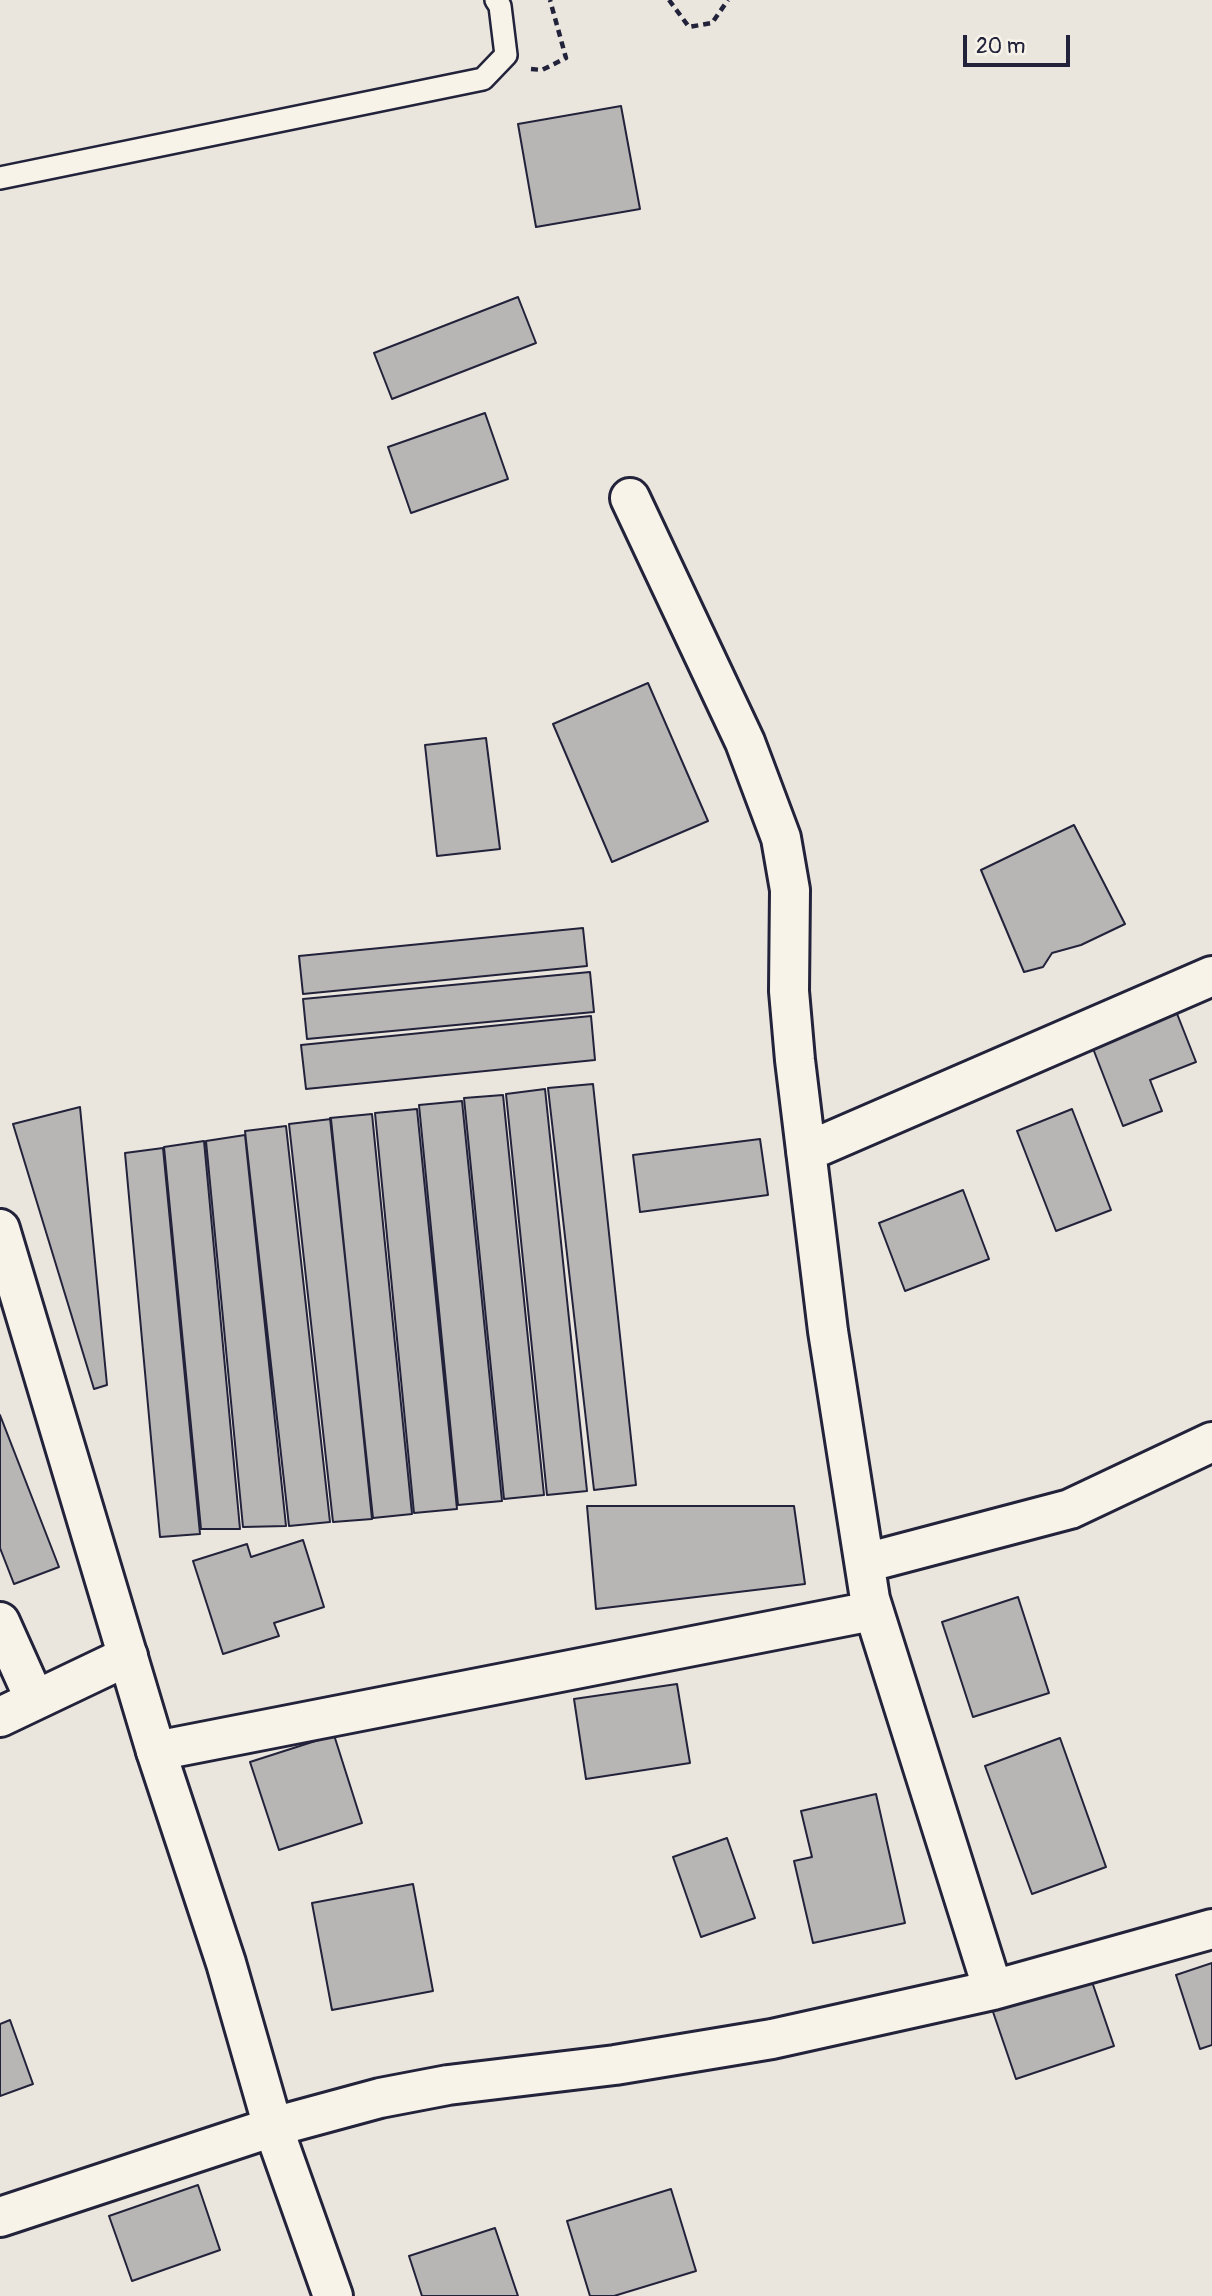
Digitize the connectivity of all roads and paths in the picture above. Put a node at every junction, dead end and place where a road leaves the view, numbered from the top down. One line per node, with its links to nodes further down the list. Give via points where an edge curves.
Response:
1 (496, 0): 5 (lane, via 506,55)
2 (550, 0): 5 (path, via 566,58 542,70)
3 (669, 0): 4 (path, via 690,27 712,23)
4 (728, 0)
5 (498, 63): 6 (lane, via 483,79)
6 (0, 178)
7 (630, 498): 9 (street, via 745,743 781,838 790,890 789,991)
8 (1212, 976): 9 (street)
9 (806, 1152): 12 (street, via 828,1331)
10 (0, 1229): 15 (street)
11 (1212, 1441): 12 (street, via 1070,1509)
12 (865, 1563): 13 (street)
13 (872, 1611): 18 (street); 20 (street)
14 (0, 1622): 16 (street)
15 (128, 1656): 16 (street); 18 (street)
16 (35, 1700): 17 (street)
17 (0, 1717)
18 (156, 1751): 21 (street, via 226,1963)
19 (1212, 1929): 20 (street)
20 (993, 1990): 21 (street, via 772,2039 615,2065 448,2085)
21 (273, 2127): 22 (street); 23 (street)
22 (0, 2217)
23 (333, 2296)

